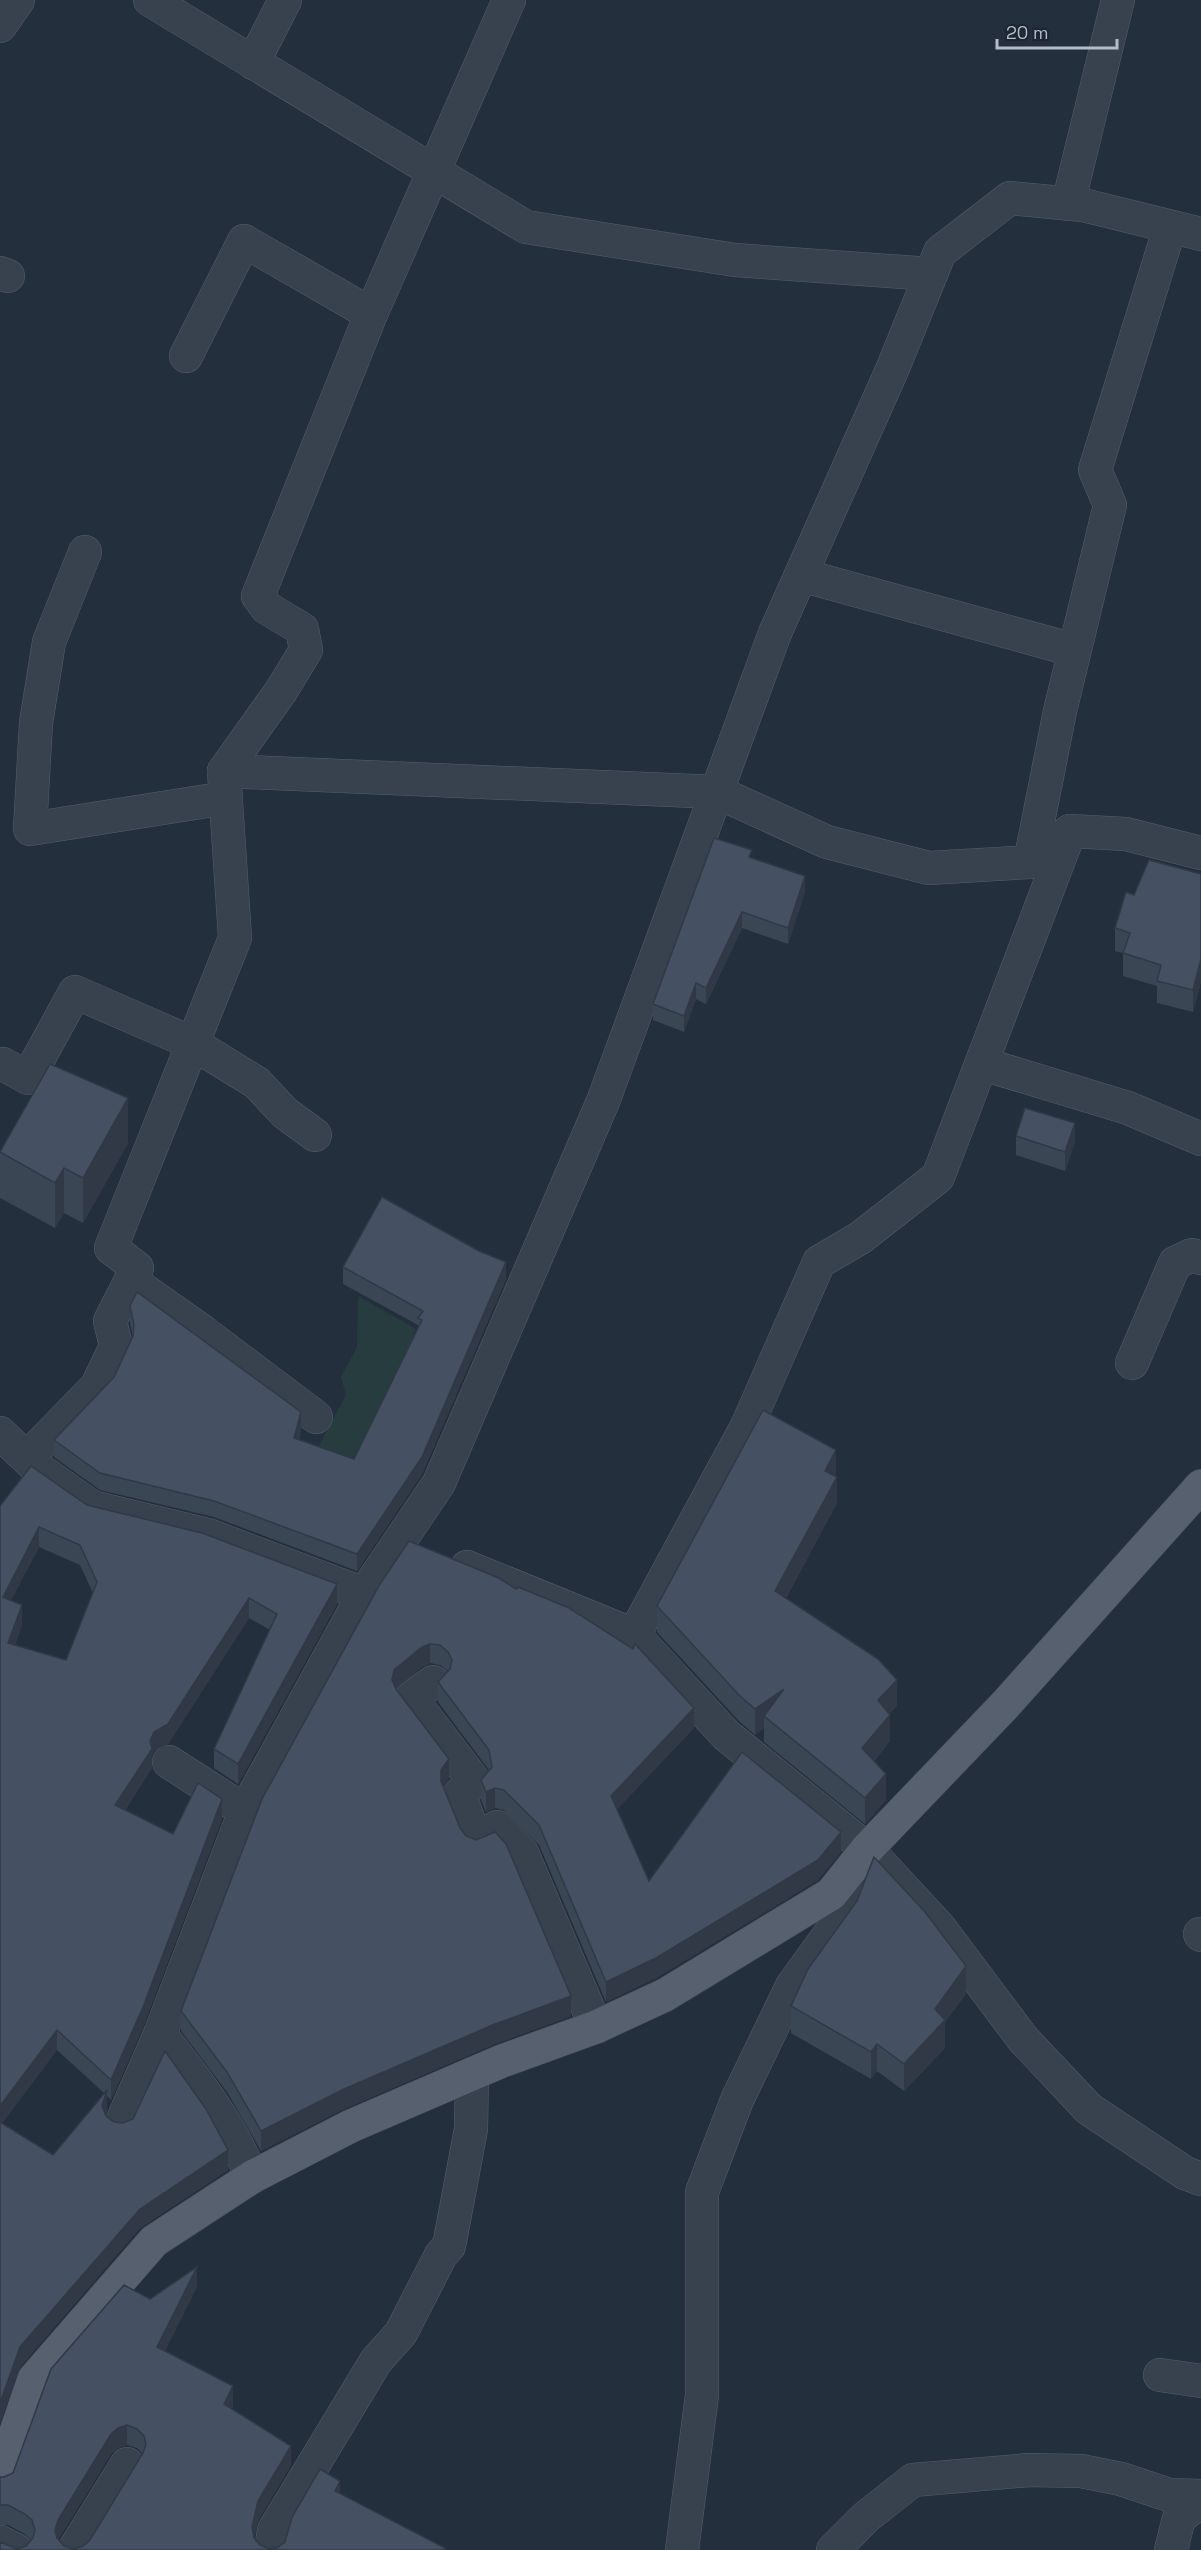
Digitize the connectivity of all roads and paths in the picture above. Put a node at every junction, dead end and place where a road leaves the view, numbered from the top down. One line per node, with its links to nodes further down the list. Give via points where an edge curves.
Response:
1 (18, 0): 6 (street)
2 (150, 0): 7 (street)
3 (285, 0): 7 (street)
4 (508, 0): 8 (street)
5 (1118, 0): 9 (street)
6 (0, 26)
7 (253, 63): 8 (street)
8 (433, 171): 12 (street, via 526,227 735,260); 13 (street)
9 (1068, 204): 10 (street); 12 (street, via 1010,198 940,252)
10 (1170, 227): 11 (street); 17 (street, via 1095,470 1110,505)
11 (1201, 234)
12 (931, 274): 16 (street)
13 (371, 314): 14 (street, via 244,241); 18 (street, via 258,596 267,608 302,629 306,650)
14 (186, 356)
15 (85, 552): 18 (street, via 49,642 36,723 30,829)
16 (801, 575): 17 (street); 19 (street, via 775,633)
17 (1074, 650): 22 (street)
18 (225, 785): 19 (street); 23 (street, via 235,938)
19 (717, 792): 22 (street, via 827,842 929,868); 35 (street, via 604,1100 438,1483)
20 (1070, 831): 21 (street, via 1126,834); 22 (street); 25 (street)
21 (1201, 853)
22 (1030, 862)
23 (192, 1043): 24 (street, via 75,992 28,1078); 26 (street, via 257,1083 285,1113); 29 (street, via 111,1248 137,1268)
24 (3, 1064)
25 (983, 1064): 27 (street, via 1128,1108); 37 (street, via 938,1177 860,1238 819,1262 747,1426)
26 (315, 1136)
27 (1201, 1139)
28 (1201, 1258): 30 (street, via 1192,1255 1174,1263)
29 (130, 1281): 31 (street); 33 (street, via 110,1322 116,1346 97,1386)
30 (1132, 1363)
31 (316, 1417)
32 (0, 1433): 33 (street)
33 (27, 1458): 36 (street, via 92,1507 208,1535)
34 (1201, 1486): 41 (main road, via 1005,1705)
35 (401, 1538): 36 (street); 37 (street)
36 (364, 1594): 40 (street)
37 (634, 1635): 41 (street, via 726,1735)
38 (433, 1682): 42 (street, via 411,1698 474,1781 459,1795 477,1841 497,1827 522,1853)
39 (169, 1762): 40 (street)
40 (245, 1811): 43 (street)
41 (867, 1849): 42 (main road, via 831,1894 665,1995); 47 (street, via 939,1927 1023,2039 1089,2109 1185,2173); 58 (street, via 842,1917 792,1986 737,2100 702,2192 702,2395)
42 (596, 2027): 44 (main road)
43 (160, 2034): 45 (street); 46 (street, via 215,2103)
44 (472, 2074): 46 (main road, via 351,2126); 57 (street, via 471,2130 449,2246 401,2333 376,2361 274,2530)
45 (121, 2124)
46 (252, 2177): 51 (main road, via 154,2241 34,2379)
47 (1201, 2179)
48 (1160, 2375): 49 (street)
49 (1201, 2381)
50 (127, 2464): 56 (street)
51 (0, 2479)
52 (1201, 2496): 59 (street, via 1169,2495 1081,2471 1029,2470 913,2480 866,2517)
53 (1201, 2501): 60 (street, via 1179,2518)
54 (0, 2542): 55 (street)
55 (16, 2550)
56 (74, 2550)
57 (271, 2550)
58 (682, 2550)
59 (833, 2550)
60 (1171, 2550)

